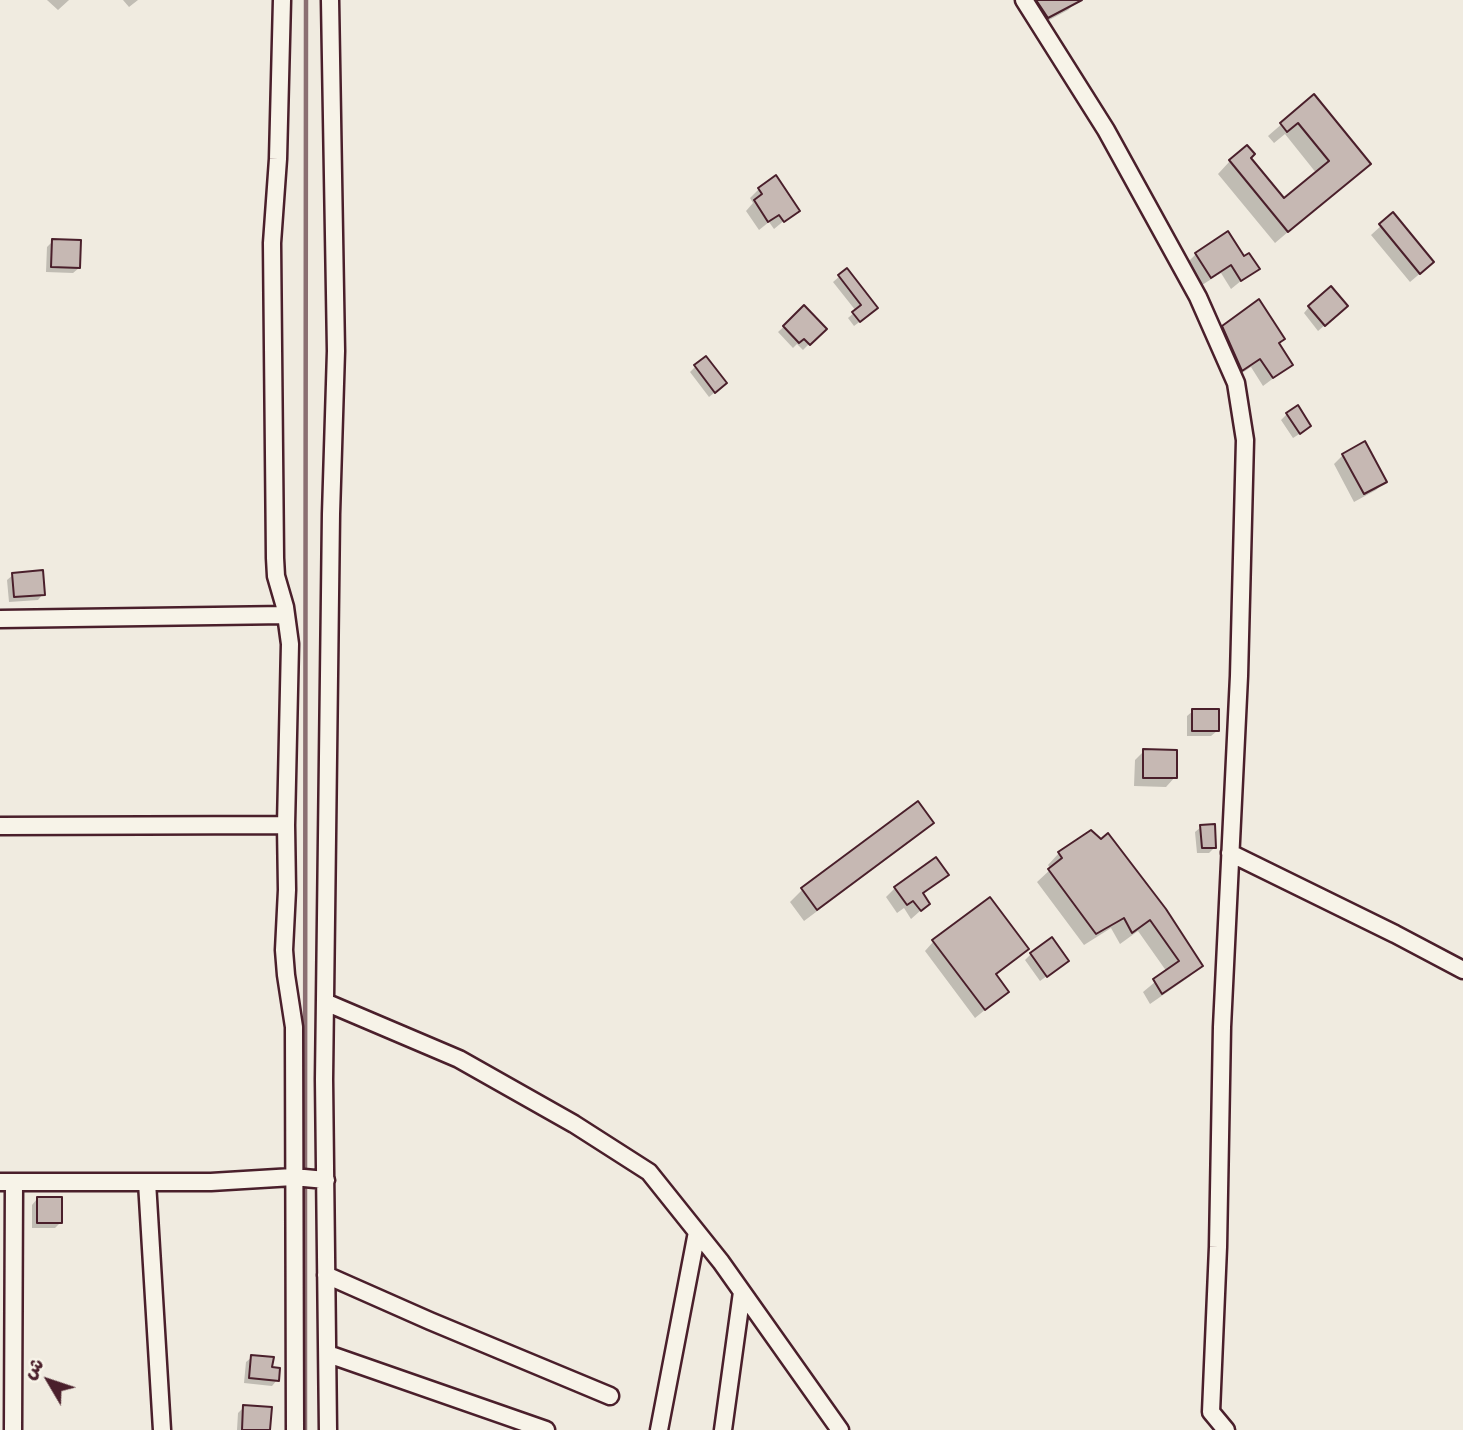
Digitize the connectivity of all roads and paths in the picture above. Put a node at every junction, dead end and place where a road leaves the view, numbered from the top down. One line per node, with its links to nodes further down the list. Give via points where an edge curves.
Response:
1 (282, 0): 4 (street, via 272,243 275,558)
2 (330, 0): 10 (street, via 336,351)
3 (1024, 0): 8 (street, via 1113,142 1198,297 1236,383 1245,440)
4 (286, 615): 5 (street); 6 (street, via 290,644)
5 (0, 619)
6 (286, 825): 7 (street); 11 (street, via 284,950 294,1027)
7 (0, 826)
8 (1230, 853): 9 (street); 28 (street, via 1211,1412)
9 (1463, 971)
10 (325, 1002): 12 (street); 15 (street, via 459,1059 636,1162)
11 (297, 1177): 12 (street); 14 (street); 22 (street)
12 (322, 1179): 16 (street)
13 (7, 1182): 14 (street); 20 (street)
14 (147, 1182): 21 (street)
15 (697, 1232): 17 (street); 25 (street)
16 (326, 1275): 18 (street); 19 (street)
17 (742, 1292): 26 (street); 27 (street)
18 (328, 1354): 23 (street); 24 (street)
19 (610, 1396)
20 (13, 1430)
21 (162, 1430)
22 (295, 1430)
23 (328, 1430)
24 (546, 1430)
25 (659, 1430)
26 (723, 1430)
27 (840, 1430)
28 (1226, 1430)

